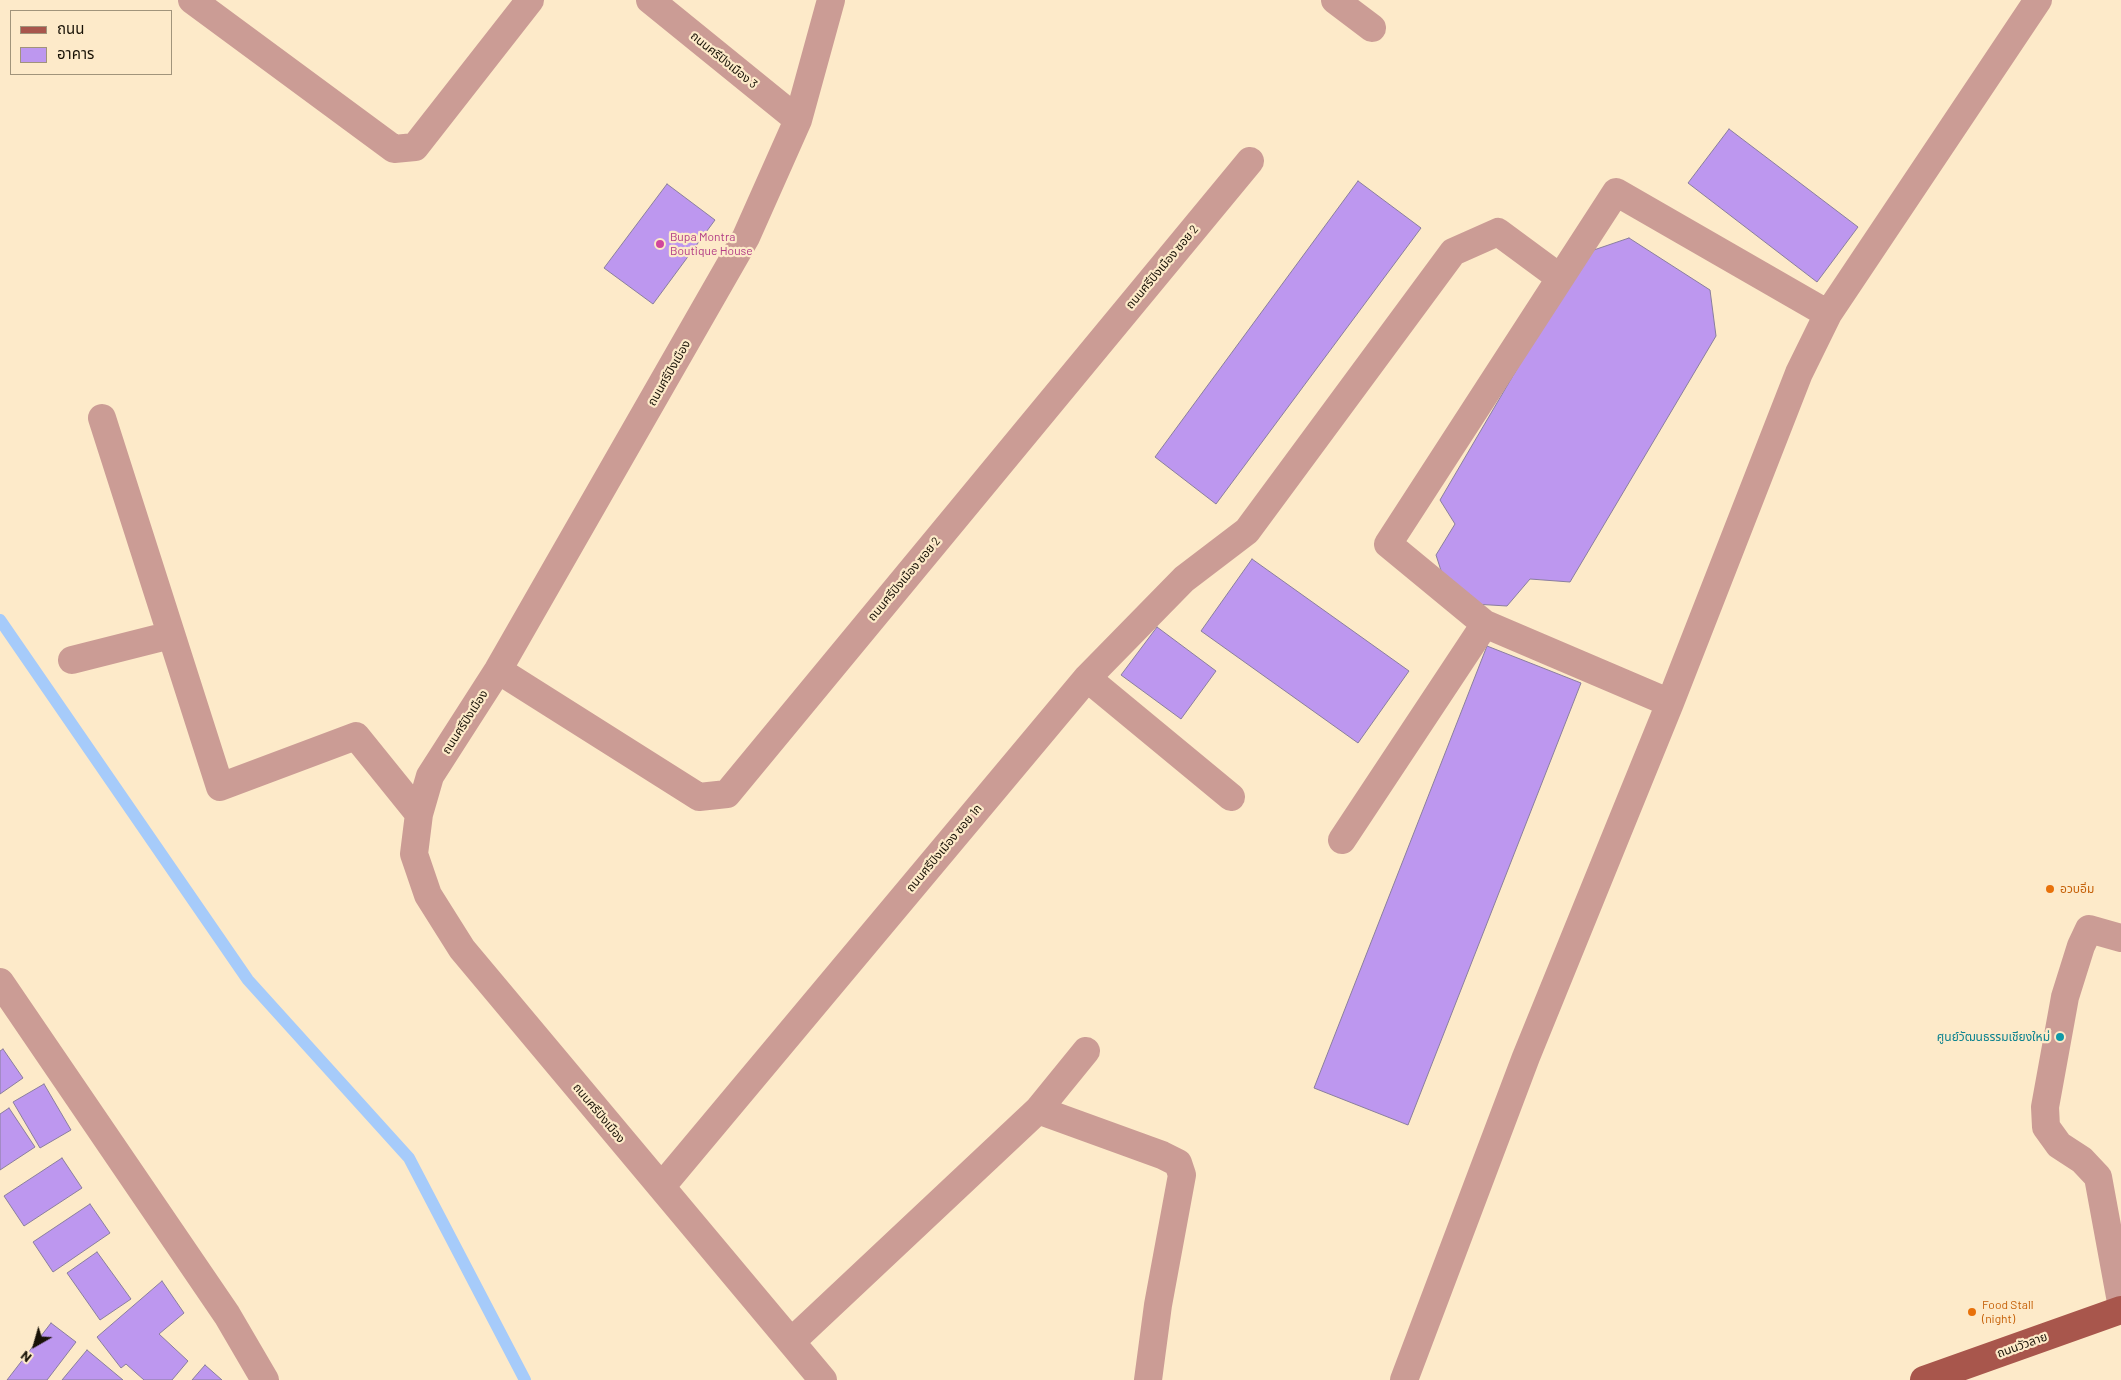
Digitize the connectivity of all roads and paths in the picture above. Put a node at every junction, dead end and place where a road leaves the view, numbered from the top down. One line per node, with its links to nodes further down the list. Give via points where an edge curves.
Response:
1 (192, 0): 2 (street, via 394,149 416,147)
2 (530, 0)
3 (650, 0): 8 (street, ถนนศรีปิงเมือง 3)
4 (831, 0): 8 (street, ถนนศรีปิงเมือง)
5 (1335, 0): 7 (street)
6 (2038, 0): 11 (street)
7 (1372, 28)
8 (798, 120): 16 (street, ถนนศรีปิงเมือง, via 746,237)
9 (1250, 161): 16 (street, ถนนศรีปิงเมือง ซอย 2, via 726,794 700,797)
10 (1559, 277): 11 (street, via 1616,192); 13 (street, via 1388,544); 17 (street, ถนนศรีปิงเมือง ซอย 1ก, via 1498,232 1452,252 1247,531 1184,579)
11 (1828, 314): 18 (street, via 1799,373)
12 (102, 418): 14 (street)
13 (1485, 624): 18 (street); 21 (street)
14 (171, 634): 15 (street); 20 (street, via 220,787 356,736)
15 (72, 660)
16 (498, 670): 20 (street, ถนนศรีปิงเมือง, via 430,776)
17 (1087, 678): 19 (street); 26 (street, ถนนศรีปิงเมือง ซอย 1ก)
18 (1670, 703): 33 (street, via 1526,1057)
19 (1231, 797)
20 (419, 814): 26 (street, ถนนศรีปิงเมือง, via 414,854 428,895 462,949)
21 (1342, 840)
22 (2121, 938): 27 (street, via 2089,929 2081,946 2065,997 2046,1107 2046,1127 2059,1145 2082,1160 2098,1177)
23 (0, 982): 30 (street, via 226,1315)
24 (1086, 1051): 25 (street)
25 (1038, 1110): 29 (street); 32 (street, via 1178,1163 1182,1175)
26 (662, 1186): 29 (street, ถนนศรีปิงเมือง)
27 (2121, 1302)
28 (2121, 1310): 34 (main road, ถนนวัวลาย)
29 (792, 1342): 31 (street, ถนนศรีปิงเมือง)
30 (265, 1380)
31 (823, 1380)
32 (1148, 1380)
33 (1404, 1380)
34 (1924, 1380)

